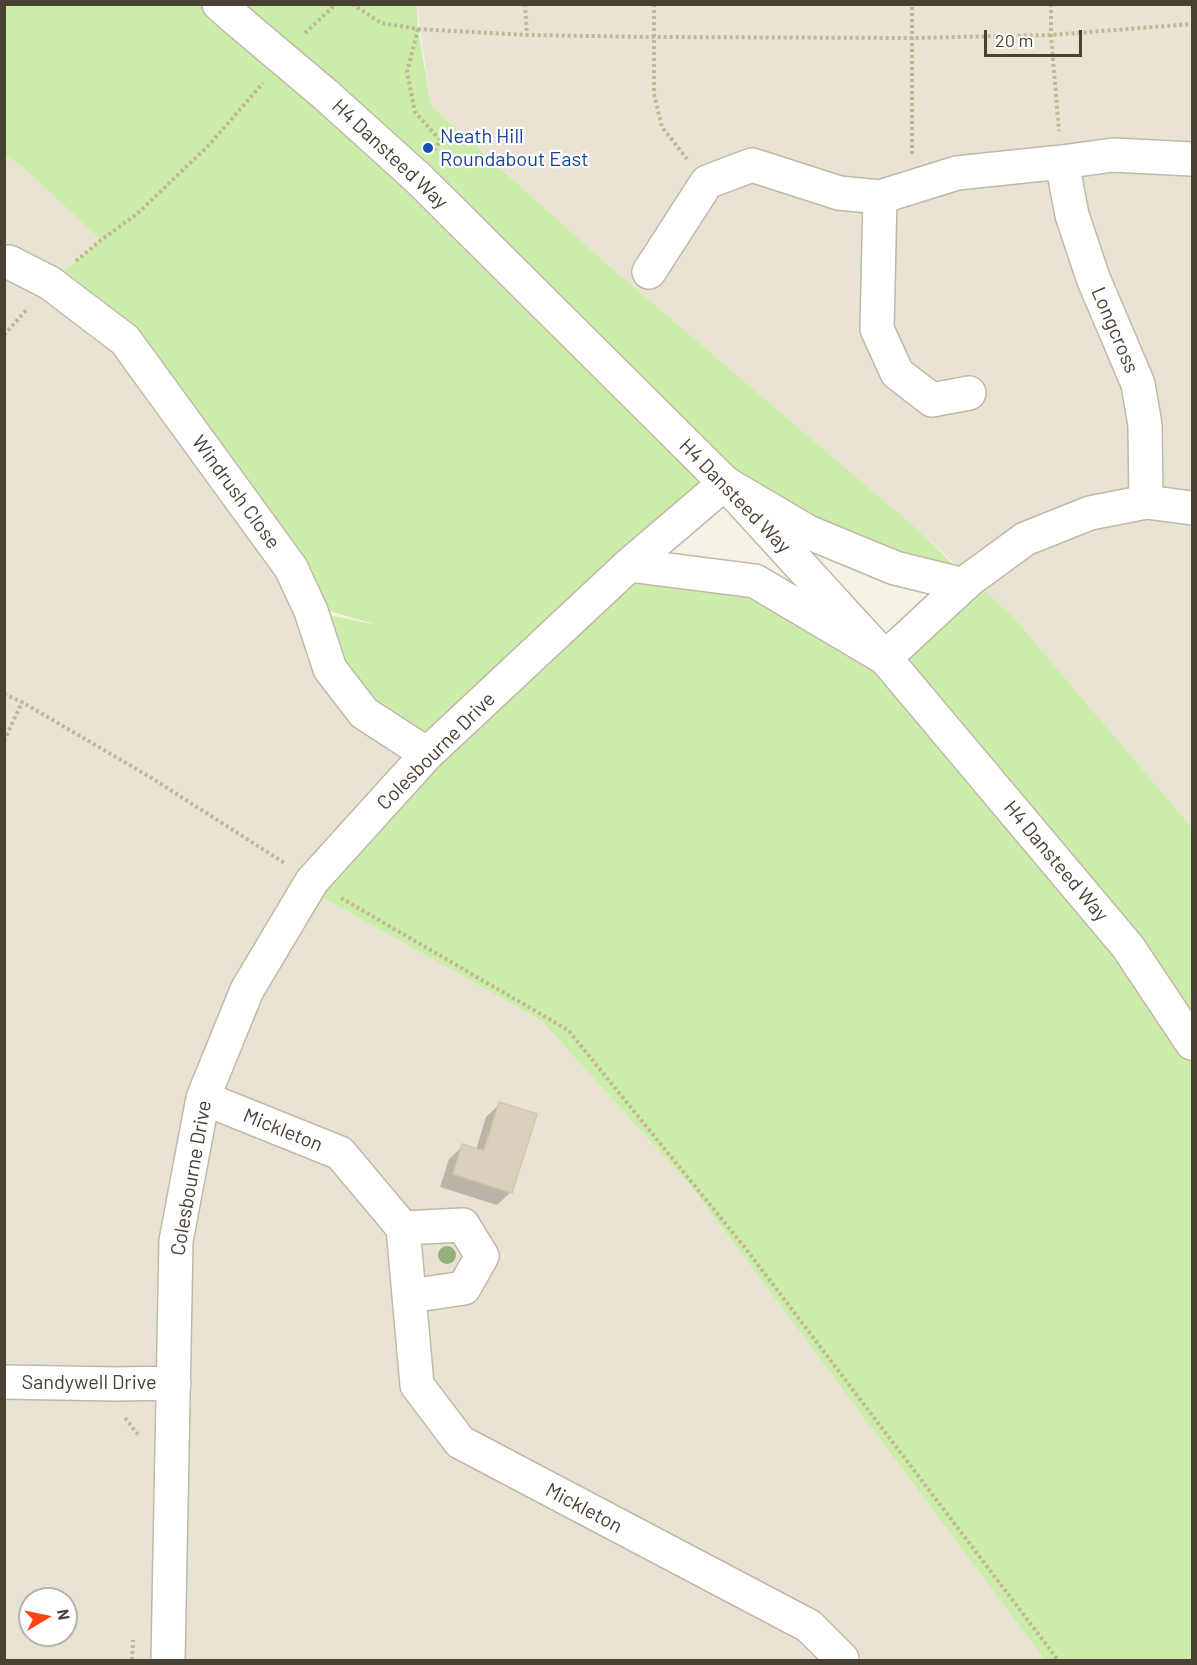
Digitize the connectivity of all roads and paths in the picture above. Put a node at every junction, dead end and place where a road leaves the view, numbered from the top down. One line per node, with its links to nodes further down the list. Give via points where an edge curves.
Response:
1 (352, 4): 8 (path, via 381,23)
2 (525, 4): 9 (path)
3 (654, 4): 11 (path)
4 (912, 4): 12 (path)
5 (1050, 4): 10 (path)
6 (231, 15): 16 (street, H4 Dansteed Way, bridge)
7 (1192, 24): 10 (path)
8 (418, 29): 9 (path); 16 (path, via 407,72 415,112 440,140)
9 (527, 35): 11 (path)
10 (1051, 35): 12 (path); 15 (path)
11 (653, 37): 12 (path); 17 (path, via 654,94 662,127)
12 (911, 38): 18 (path)
13 (209, 145): 22 (path, via 137,214)
14 (1192, 159): 15 (street, via 1113,155)
15 (1062, 162): 18 (street, via 957,173); 26 (street, Longcross, via 1072,215 1138,384 1144,425)
16 (418, 178): 25 (street, H4 Dansteed Way)
17 (707, 182): 19 (street, via 752,165 839,193); 21 (street)
18 (912, 187): 19 (street)
19 (879, 197): 24 (street, via 877,329 897,373 932,400)
20 (4, 262): 22 (street, Windrush Close)
21 (649, 272)
22 (50, 283): 23 (path); 34 (street, Windrush Close, via 125,340 291,568 312,611 330,669 364,713)
23 (4, 335)
24 (969, 393)
25 (725, 483): 28 (street, Colesbourne Drive); 29 (street, via 808,532 895,568); 30 (street, H4 Dansteed Way)
26 (1146, 502): 27 (street); 29 (street, via 1090,513 1025,539)
27 (1192, 508)
28 (629, 565): 30 (street, via 755,581); 34 (street, Colesbourne Drive)
29 (964, 585): 30 (street)
30 (885, 658): 36 (street, H4 Dansteed Way, via 1128,947)
31 (4, 694): 32 (path)
32 (22, 702): 33 (path); 35 (path, via 150,777)
33 (4, 741)
34 (427, 754): 35 (street, Colesbourne Drive)
35 (312, 881): 37 (street, Colesbourne Drive, via 247,990); 48 (path, via 568,1030 746,1249)
36 (1192, 1043)
37 (203, 1098): 38 (street, Mickleton, via 340,1153); 41 (street, Colesbourne Drive, via 176,1241)
38 (403, 1228): 39 (street, Mickleton); 39 (street, via 463,1225 482,1256 464,1288)
39 (410, 1296): 45 (street, Mickleton, via 417,1385 460,1442 809,1626)
40 (4, 1382): 42 (street, Sandywell Drive)
41 (174, 1383): 42 (street, Sandywell Drive); 47 (street, Colesbourne Drive)
42 (116, 1384): 43 (path, via 116,1406)
43 (141, 1439)
44 (133, 1637): 46 (path)
45 (842, 1659)
46 (132, 1660)
47 (168, 1660)
48 (1058, 1660)

